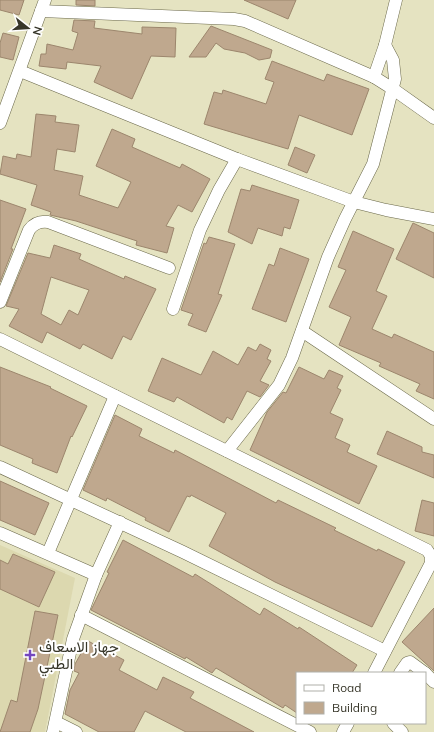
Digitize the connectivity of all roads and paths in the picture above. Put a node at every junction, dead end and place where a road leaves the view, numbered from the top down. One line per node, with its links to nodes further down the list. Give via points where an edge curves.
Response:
1 (396, 0): 3 (street)
2 (43, 6): 4 (street); 5 (street, via 234,19 257,26)
3 (384, 45): 5 (street); 6 (street, via 390,52 395,69)
4 (20, 71): 8 (street); 9 (street)
5 (374, 77): 6 (street)
6 (393, 89): 7 (street); 10 (street, via 373,164)
7 (434, 118)
8 (0, 123)
9 (237, 159): 10 (street); 14 (street, via 200,230)
10 (354, 202): 11 (street); 15 (street, via 328,257)
11 (434, 219)
12 (169, 268): 13 (street, via 48,222 40,222 29,230)
13 (0, 302)
14 (173, 309)
15 (302, 331): 18 (street); 19 (street, via 279,385)
16 (0, 339): 17 (street)
17 (115, 396): 19 (street); 21 (street)
18 (434, 419)
19 (227, 451): 27 (street, via 427,550 431,556 431,563)
20 (0, 466): 21 (street)
21 (71, 498): 22 (street); 24 (street)
22 (120, 522): 25 (street); 27 (street)
23 (0, 533): 24 (street)
24 (48, 553): 25 (street)
25 (96, 575): 26 (street)
26 (81, 615): 34 (street, via 67,662); 36 (street)
27 (385, 651): 28 (street)
28 (374, 672)
29 (401, 672): 30 (street, via 410,662)
30 (424, 672)
31 (426, 674): 32 (street)
32 (434, 682)
33 (394, 724): 37 (street)
34 (55, 727): 35 (street)
35 (76, 732)
36 (310, 732)
37 (402, 732)

